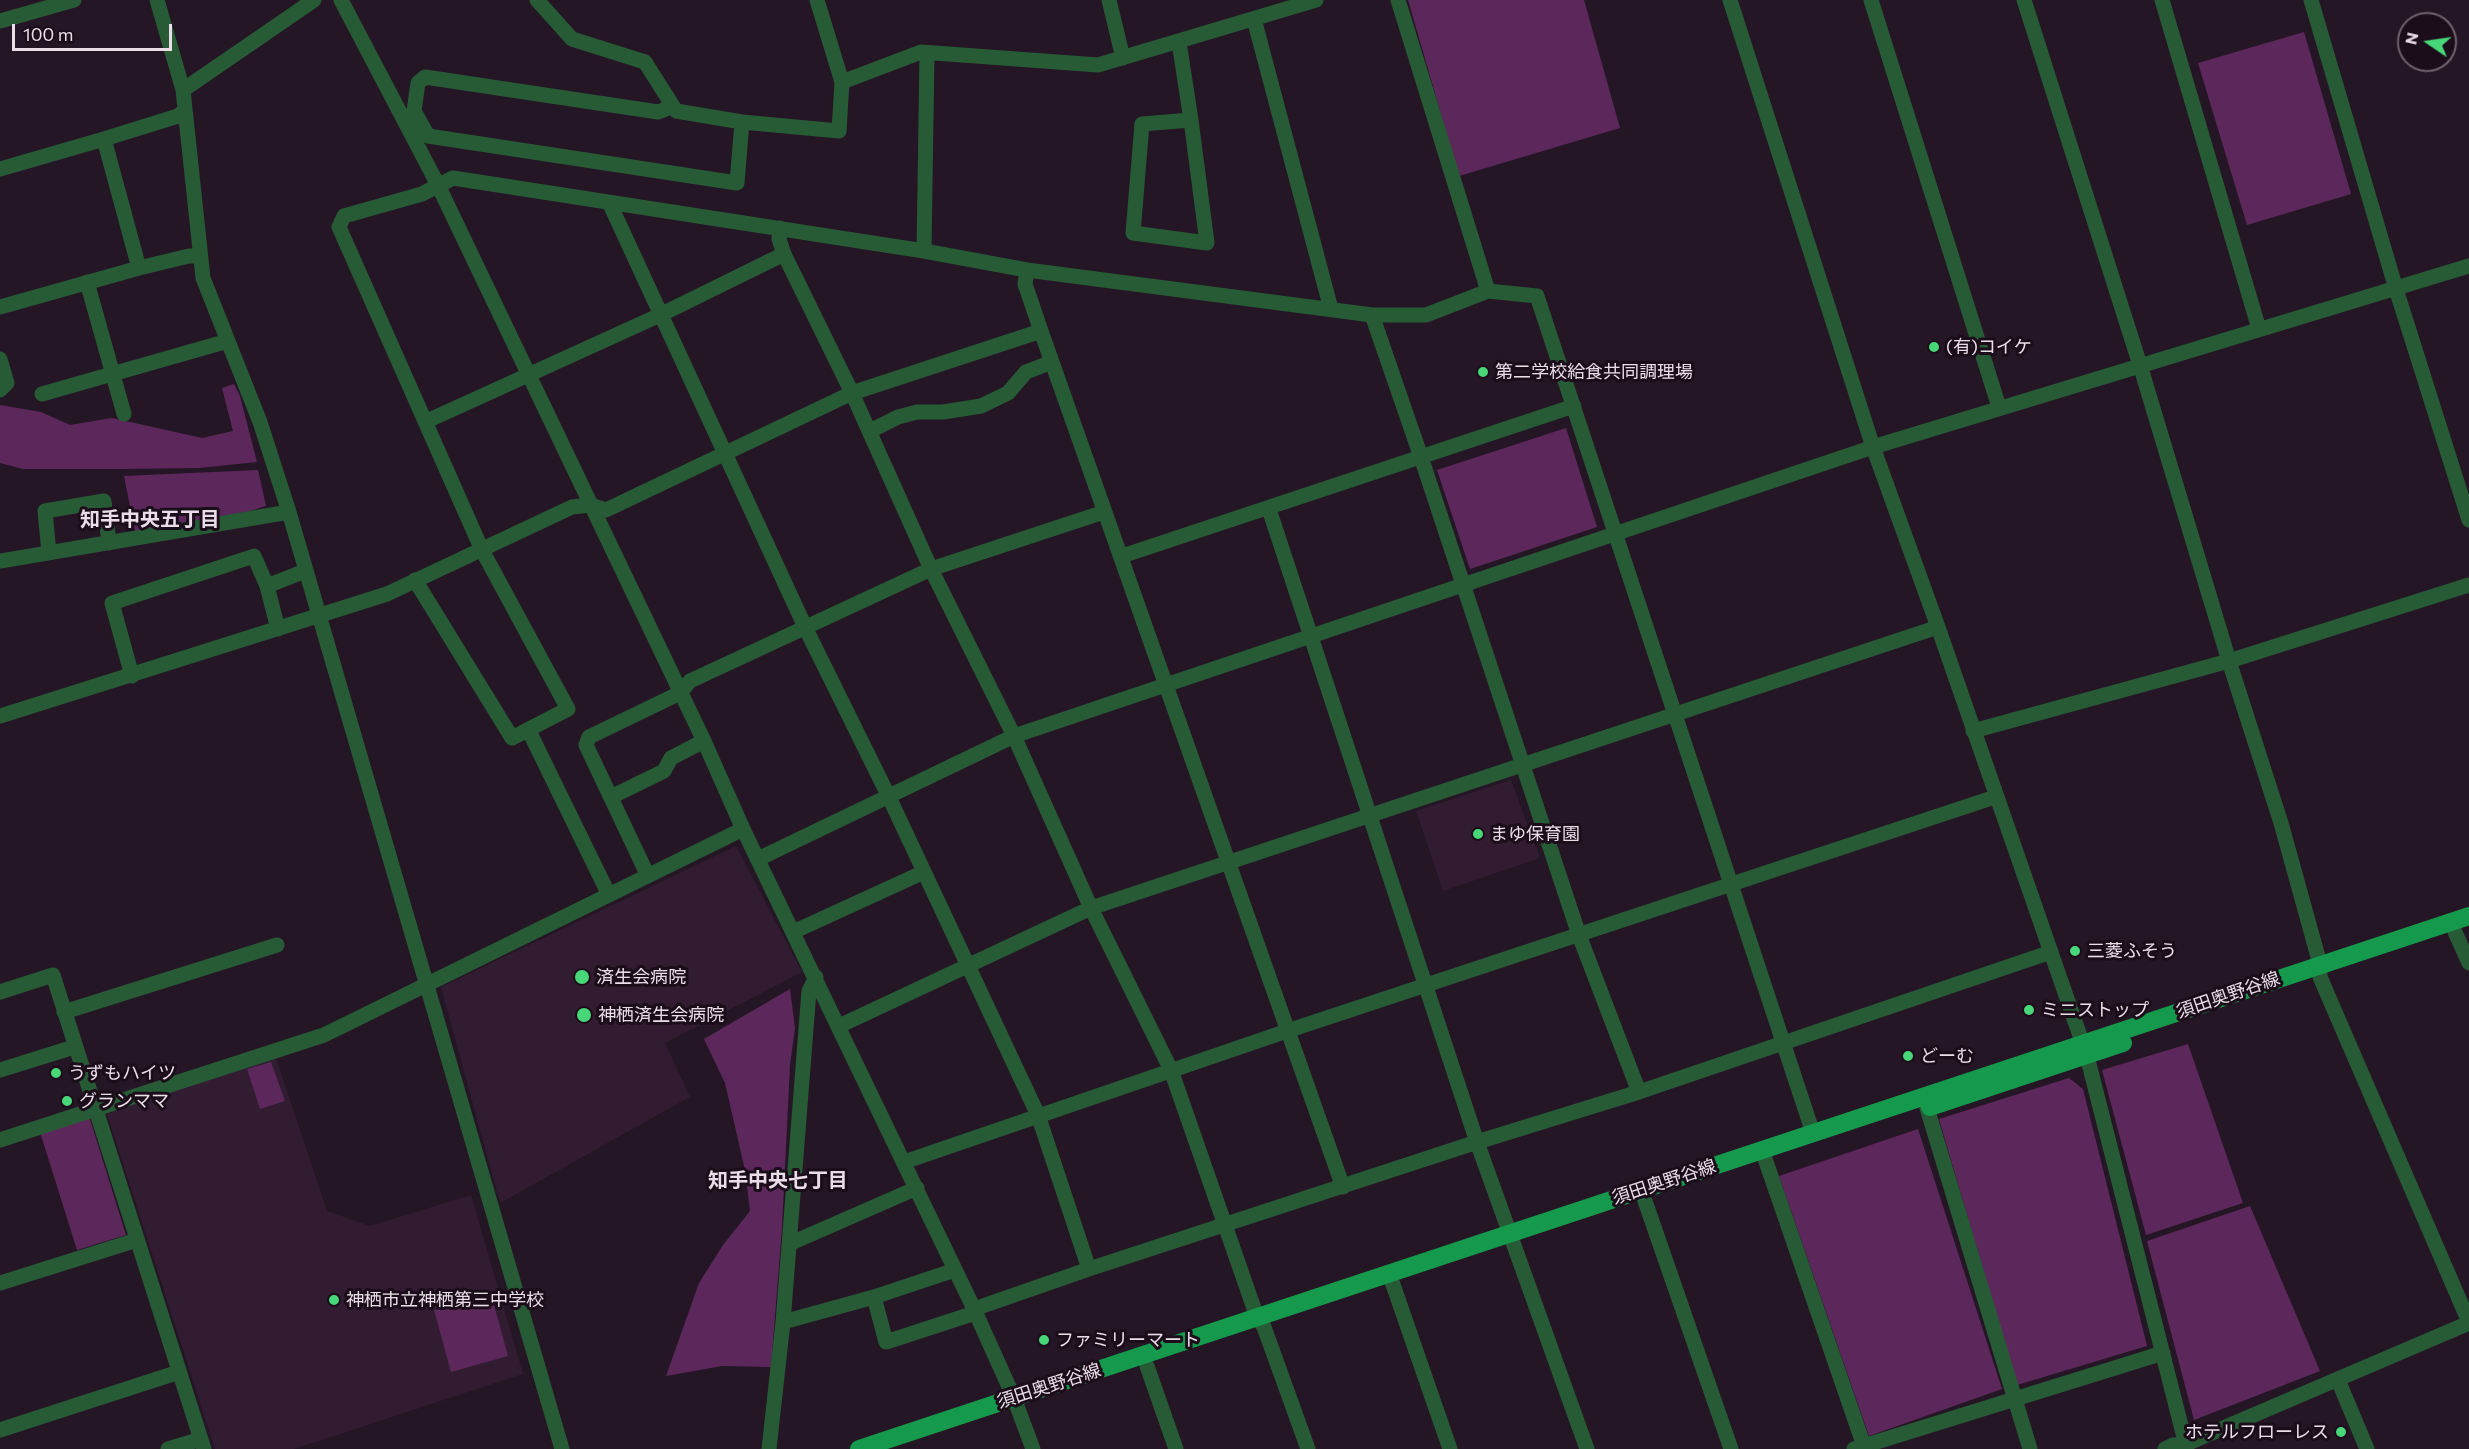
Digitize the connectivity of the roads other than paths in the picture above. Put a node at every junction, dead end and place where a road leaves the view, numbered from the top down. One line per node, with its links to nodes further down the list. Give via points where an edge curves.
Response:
1 (74, 0): 16 (street)
2 (157, 0): 21 (street)
3 (314, 0): 21 (street)
4 (341, 0): 28 (street)
5 (537, 0): 22 (street, via 572,39 645,62)
6 (818, 0): 20 (street)
7 (1109, 0): 19 (street)
8 (1317, 0): 15 (street)
9 (1398, 0): 39 (street)
10 (1730, 0): 60 (street)
11 (1871, 0): 56 (street)
12 (2024, 0): 49 (street)
13 (2162, 0): 44 (street)
14 (2311, 0): 38 (street)
15 (1254, 19): 17 (street); 41 (street)
16 (0, 21)
17 (1179, 42): 19 (street); 24 (street)
18 (927, 53): 19 (street, via 1098,65); 20 (street); 31 (street)
19 (1123, 58)
20 (842, 82): 25 (street, via 839,131)
21 (183, 90): 23 (street)
22 (671, 107): 25 (street); 25 (street, via 658,112 425,77 418,84 414,111 428,136 737,183)
23 (184, 111): 26 (street); 33 (street)
24 (1191, 120): 24 (street, via 1207,243 1132,233 1142,124)
25 (742, 122)
26 (104, 140): 27 (street); 35 (street)
27 (0, 169)
28 (438, 185): 29 (street, via 453,178); 51 (street); 58 (street, via 422,194 344,216 339,227)
29 (609, 201): 30 (street); 42 (street)
30 (780, 228): 31 (street); 32 (street)
31 (924, 251): 36 (street)
32 (784, 254): 42 (street); 53 (street)
33 (200, 256): 35 (street); 46 (street, via 203,278)
34 (2469, 266): 38 (street)
35 (139, 268): 37 (street)
36 (1027, 270): 41 (street); 45 (street, via 1025,284)
37 (87, 282): 40 (street); 50 (street)
38 (2396, 289): 44 (street); 67 (street)
39 (1488, 291): 43 (street, via 1426,315); 55 (street, via 1537,296)
40 (0, 307)
41 (1331, 309): 43 (street)
42 (660, 315): 51 (street); 61 (street)
43 (1372, 315): 62 (street)
44 (2259, 329): 49 (street)
45 (1041, 331): 48 (street); 53 (street)
46 (228, 341): 50 (street); 65 (street)
47 (0, 359): 52 (street, via 7,383)
48 (1052, 362): 59 (street, via 1026,372 1008,393 981,406 917,412); 66 (street)
49 (2140, 365): 56 (street); 85 (street)
50 (112, 374): 54 (street); 57 (street)
51 (529, 374): 58 (street); 63 (street)
52 (0, 390)
53 (852, 393): 59 (street); 61 (street)
54 (42, 394)
55 (1575, 406): 62 (street); 68 (street)
56 (1999, 407): 60 (street)
57 (124, 414)
58 (427, 422): 70 (street)
59 (870, 431): 74 (street)
60 (1873, 447): 68 (street); 81 (street)
61 (726, 453): 63 (street, via 606,510); 83 (street)
62 (1421, 457): 64 (street); 79 (street)
63 (590, 505): 70 (street, via 572,507); 88 (street)
64 (1269, 509): 72 (street); 84 (street)
65 (289, 512): 69 (street); 75 (street)
66 (1104, 512): 72 (street); 74 (street)
67 (2469, 520)
68 (1615, 534): 79 (street); 89 (street)
69 (109, 543): 71 (street); 71 (street, via 104,501 45,511)
70 (482, 550): 76 (street); 91 (street, via 568,709)
71 (49, 553): 73 (street)
72 (1122, 556): 87 (street)
73 (0, 561)
74 (931, 569): 83 (street); 93 (street)
75 (305, 571): 78 (street); 80 (street)
76 (416, 580): 80 (street, via 387,594); 91 (street, via 512,738)
77 (2469, 585): 85 (street)
78 (267, 586): 82 (street); 86 (street, via 254,556 112,603)
79 (1463, 586): 84 (street); 95 (street)
80 (320, 614): 82 (street); 118 (street)
81 (1938, 627): 89 (street); 92 (street)
82 (278, 629): 86 (street)
83 (806, 629): 88 (street, via 690,681); 97 (street)
84 (1310, 635): 87 (street); 99 (street)
85 (2229, 661): 92 (street); 116 (street, via 2281,823)
86 (132, 676): 90 (street)
87 (1166, 684): 93 (street); 102 (street)
88 (680, 693): 94 (street); 96 (street, via 589,737 586,745)
89 (1675, 714): 95 (street); 105 (street)
90 (0, 716)
91 (529, 731): 106 (street)
92 (1972, 732): 98 (street)
93 (1014, 736): 97 (street); 107 (street)
94 (704, 741): 96 (street, via 671,758 664,771); 100 (street)
95 (1522, 765): 99 (street); 111 (street)
96 (611, 797): 104 (street)
97 (889, 797): 101 (street); 103 (street)
98 (1995, 797): 105 (street); 113 (street)
99 (1369, 815): 102 (street); 119 (street)
100 (743, 830): 101 (street); 104 (street)
101 (758, 859): 110 (street)
102 (1228, 863): 107 (street); 123 (street)
103 (924, 872): 110 (street); 115 (street)
104 (648, 876): 106 (street)
105 (1730, 886): 111 (street); 124 (street)
106 (609, 895): 118 (street)
107 (1091, 908): 115 (street); 128 (street)
108 (2469, 916): 116 (main road, 須田奥野谷線)
109 (2462, 929): 114 (street); 116 (main road, 須田奥野谷線)
110 (793, 932): 117 (street)
111 (1579, 935): 119 (street); 129 (street)
112 (277, 945): 121 (street)
113 (2051, 952): 124 (street); 126 (street)
114 (2469, 963)
115 (969, 965): 122 (street); 132 (street)
116 (2320, 970): 126 (main road, 須田奥野谷線); 153 (street)
117 (816, 977): 122 (street); 144 (street, via 809,991)
118 (425, 984): 131 (street, via 324,1035); 166 (street)
119 (1426, 986): 123 (street); 135 (street)
120 (0, 992): 121 (street, via 53,975)
121 (64, 1012): 125 (street)
122 (839, 1026): 137 (street)
123 (1287, 1031): 128 (street); 138 (street)
124 (1782, 1042): 129 (street); 133 (street)
125 (74, 1047): 127 (street); 131 (street)
126 (2085, 1050): 130 (main road, 須田奥野谷線); 133 (main road, 須田奥野谷線); 154 (street)
127 (0, 1070)
128 (1171, 1070): 132 (street); 141 (street)
129 (1639, 1092): 135 (street)
130 (1927, 1108): 136 (main road, 須田奥野谷線); 158 (street)
131 (95, 1110): 134 (street); 143 (street)
132 (1038, 1115): 137 (street); 145 (street)
133 (1813, 1133): 136 (main road, 須田奥野谷線)
134 (0, 1140)
135 (1478, 1142): 138 (street); 142 (street)
136 (1764, 1155): 140 (main road, 須田奥野谷線); 142 (main road, 須田奥野谷線); 164 (street)
137 (904, 1162): 139 (street)
138 (1343, 1187): 141 (street)
139 (916, 1188): 144 (street); 146 (street)
140 (1645, 1201): 142 (main road, 須田奥野谷線); 174 (street)
141 (1225, 1226): 145 (street); 152 (street)
142 (1513, 1239): 147 (main road, 須田奥野谷線); 173 (street)
143 (137, 1240): 148 (street); 156 (street)
144 (789, 1244): 151 (street)
145 (1089, 1269): 150 (street)
146 (955, 1270): 149 (street); 150 (street)
147 (1391, 1279): 152 (main road, 須田奥野谷線); 172 (street)
148 (0, 1283)
149 (874, 1298): 150 (street, via 885,1342); 151 (street)
150 (975, 1311): 159 (street)
151 (783, 1322): 167 (street)
152 (1260, 1322): 155 (main road, 須田奥野谷線); 159 (main road, 須田奥野谷線); 171 (street)
153 (2469, 1322): 157 (street)
154 (2163, 1353): 158 (street); 163 (street)
155 (1147, 1366): 159 (main road, 須田奥野谷線); 170 (street)
156 (179, 1372): 160 (street); 161 (street)
157 (2338, 1380): 163 (street); 177 (street)
158 (2014, 1398): 164 (street); 175 (street)
159 (1017, 1403): 162 (main road, 須田奥野谷線); 169 (street)
160 (0, 1430)
161 (202, 1444): 165 (street)
162 (894, 1445): 168 (main road, 須田奥野谷線)
163 (2187, 1446): 176 (street)
164 (1861, 1448)
165 (168, 1449)
166 (562, 1449)
167 (769, 1449)
168 (859, 1449)
169 (1033, 1449)
170 (1176, 1449)
171 (1308, 1449)
172 (1450, 1449)
173 (1587, 1449)
174 (1731, 1449)
175 (2030, 1449)
176 (2166, 1449)
177 (2367, 1449)

